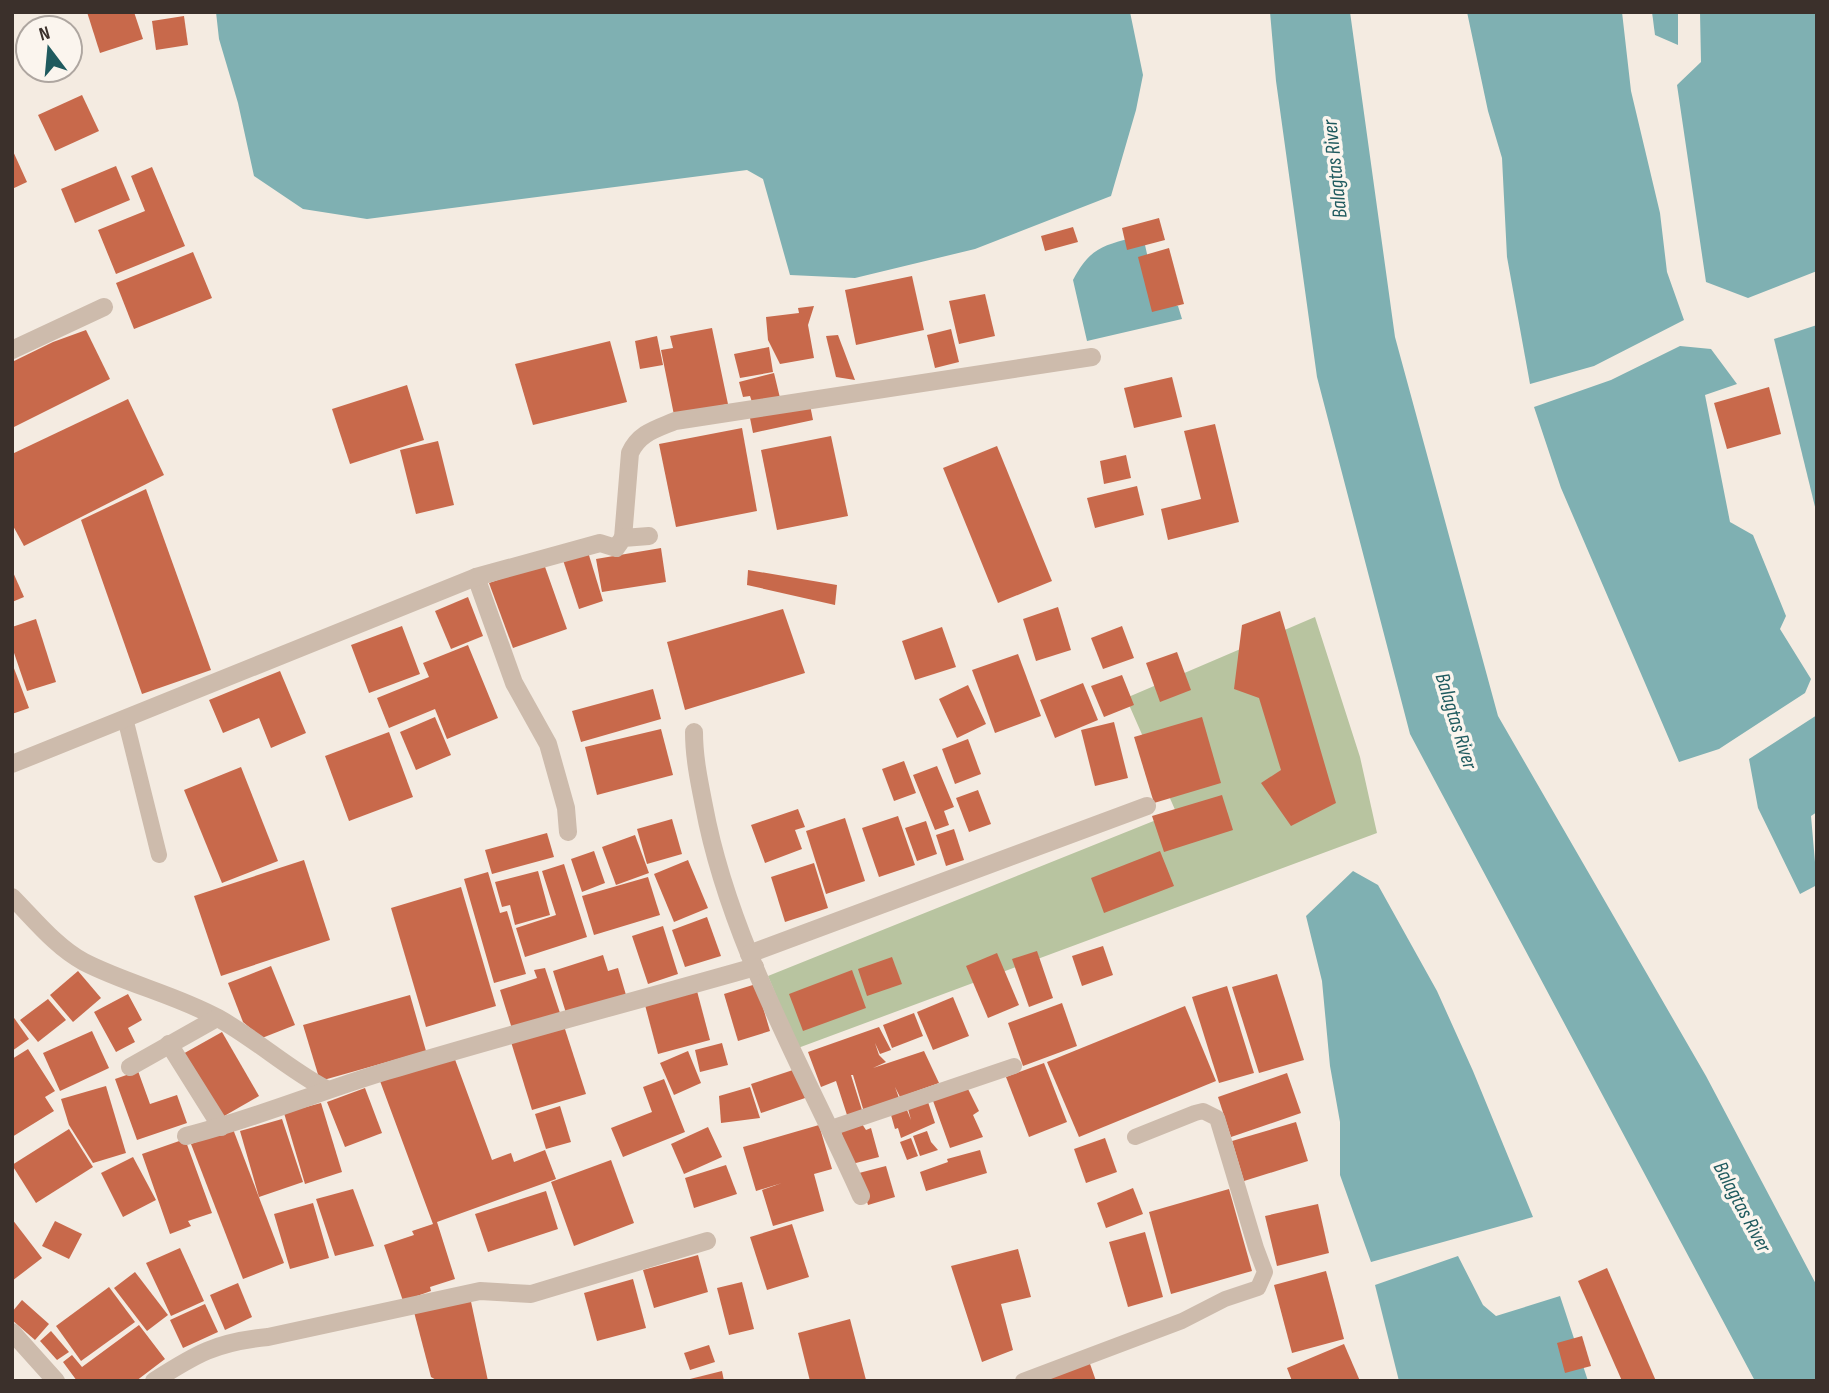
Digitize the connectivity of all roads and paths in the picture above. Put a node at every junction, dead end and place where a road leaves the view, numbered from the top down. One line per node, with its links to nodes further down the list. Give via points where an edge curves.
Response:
1 (104, 307): 2 (street)
2 (12, 350)
3 (1092, 357): 5 (street, via 675,421 641,435 630,453)
4 (649, 536): 5 (street)
5 (623, 538): 6 (street, via 615,548 600,543)
6 (476, 577): 7 (street); 11 (street, via 514,683 548,744)
7 (125, 718): 9 (street); 12 (lane)
8 (694, 732): 14 (street, via 694,754 716,863)
9 (12, 764)
10 (1147, 806): 14 (street)
11 (568, 832)
12 (159, 855)
13 (12, 897): 15 (street, via 82,961)
14 (752, 961): 19 (street); 21 (street)
15 (217, 1018): 16 (street); 19 (street)
16 (169, 1044): 18 (street); 20 (street)
17 (1014, 1066): 21 (lane)
18 (130, 1067)
19 (326, 1089): 20 (street)
20 (221, 1127): 22 (street)
21 (831, 1128): 24 (street)
22 (186, 1136)
23 (1136, 1136): 29 (lane, via 1203,1111 1217,1118 1265,1272 1258,1288)
24 (861, 1196)
25 (707, 1241): 28 (street, via 531,1294 481,1291 268,1337 238,1339 199,1352)
26 (12, 1332): 27 (street)
27 (56, 1381)
28 (153, 1381)
29 (1023, 1381)

